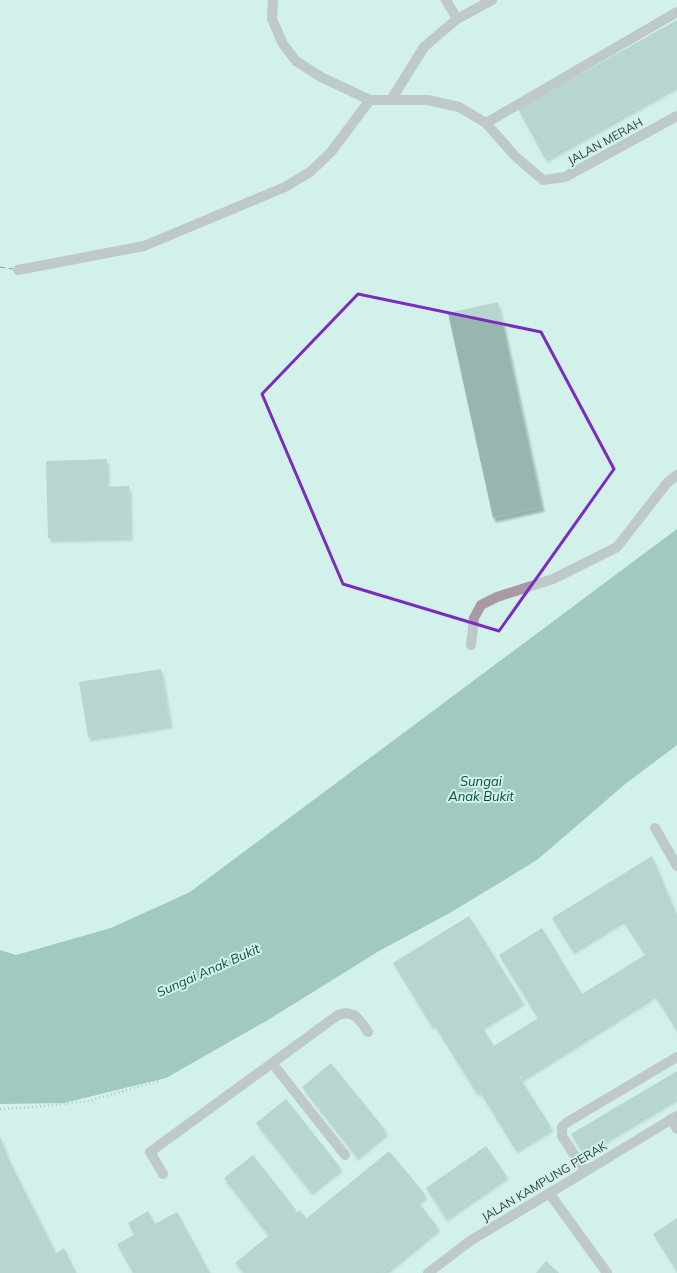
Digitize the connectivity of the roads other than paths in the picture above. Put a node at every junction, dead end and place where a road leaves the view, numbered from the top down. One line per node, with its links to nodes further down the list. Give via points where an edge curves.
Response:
1 (273, 0): 6 (street, via 272,19 283,44 296,61 321,77)
2 (446, 0): 5 (street)
3 (492, 0): 5 (street)
4 (677, 12): 9 (street)
5 (457, 19): 7 (street, via 424,47)
6 (370, 100): 7 (street); 10 (street, via 331,152 310,172 285,187 144,246)
7 (391, 100): 9 (street, via 434,101 459,107)
8 (677, 116): 9 (street, JALAN MERAH, via 565,178 543,180 515,156)
9 (486, 122)
10 (18, 270)
11 (677, 475): 12 (street, via 667,483 617,547 553,579 497,597 481,605 474,618)
12 (471, 645)
13 (655, 828): 14 (street)
14 (677, 866)
15 (368, 1032): 17 (street, via 359,1018 346,1012 338,1015)
16 (677, 1057): 21 (street, via 562,1127 562,1136)
17 (272, 1063): 20 (street); 22 (street, via 150,1152)
18 (674, 1117): 19 (street); 21 (street, JALAN KAMPUNG PERAK)
19 (677, 1129)
20 (345, 1155)
21 (585, 1171): 23 (street, JALAN KAMPUNG PERAK)
22 (163, 1174)
23 (549, 1193): 24 (street, JALAN KAMPUNG PERAK, via 470,1240); 25 (street)
24 (428, 1273)
25 (607, 1273)

